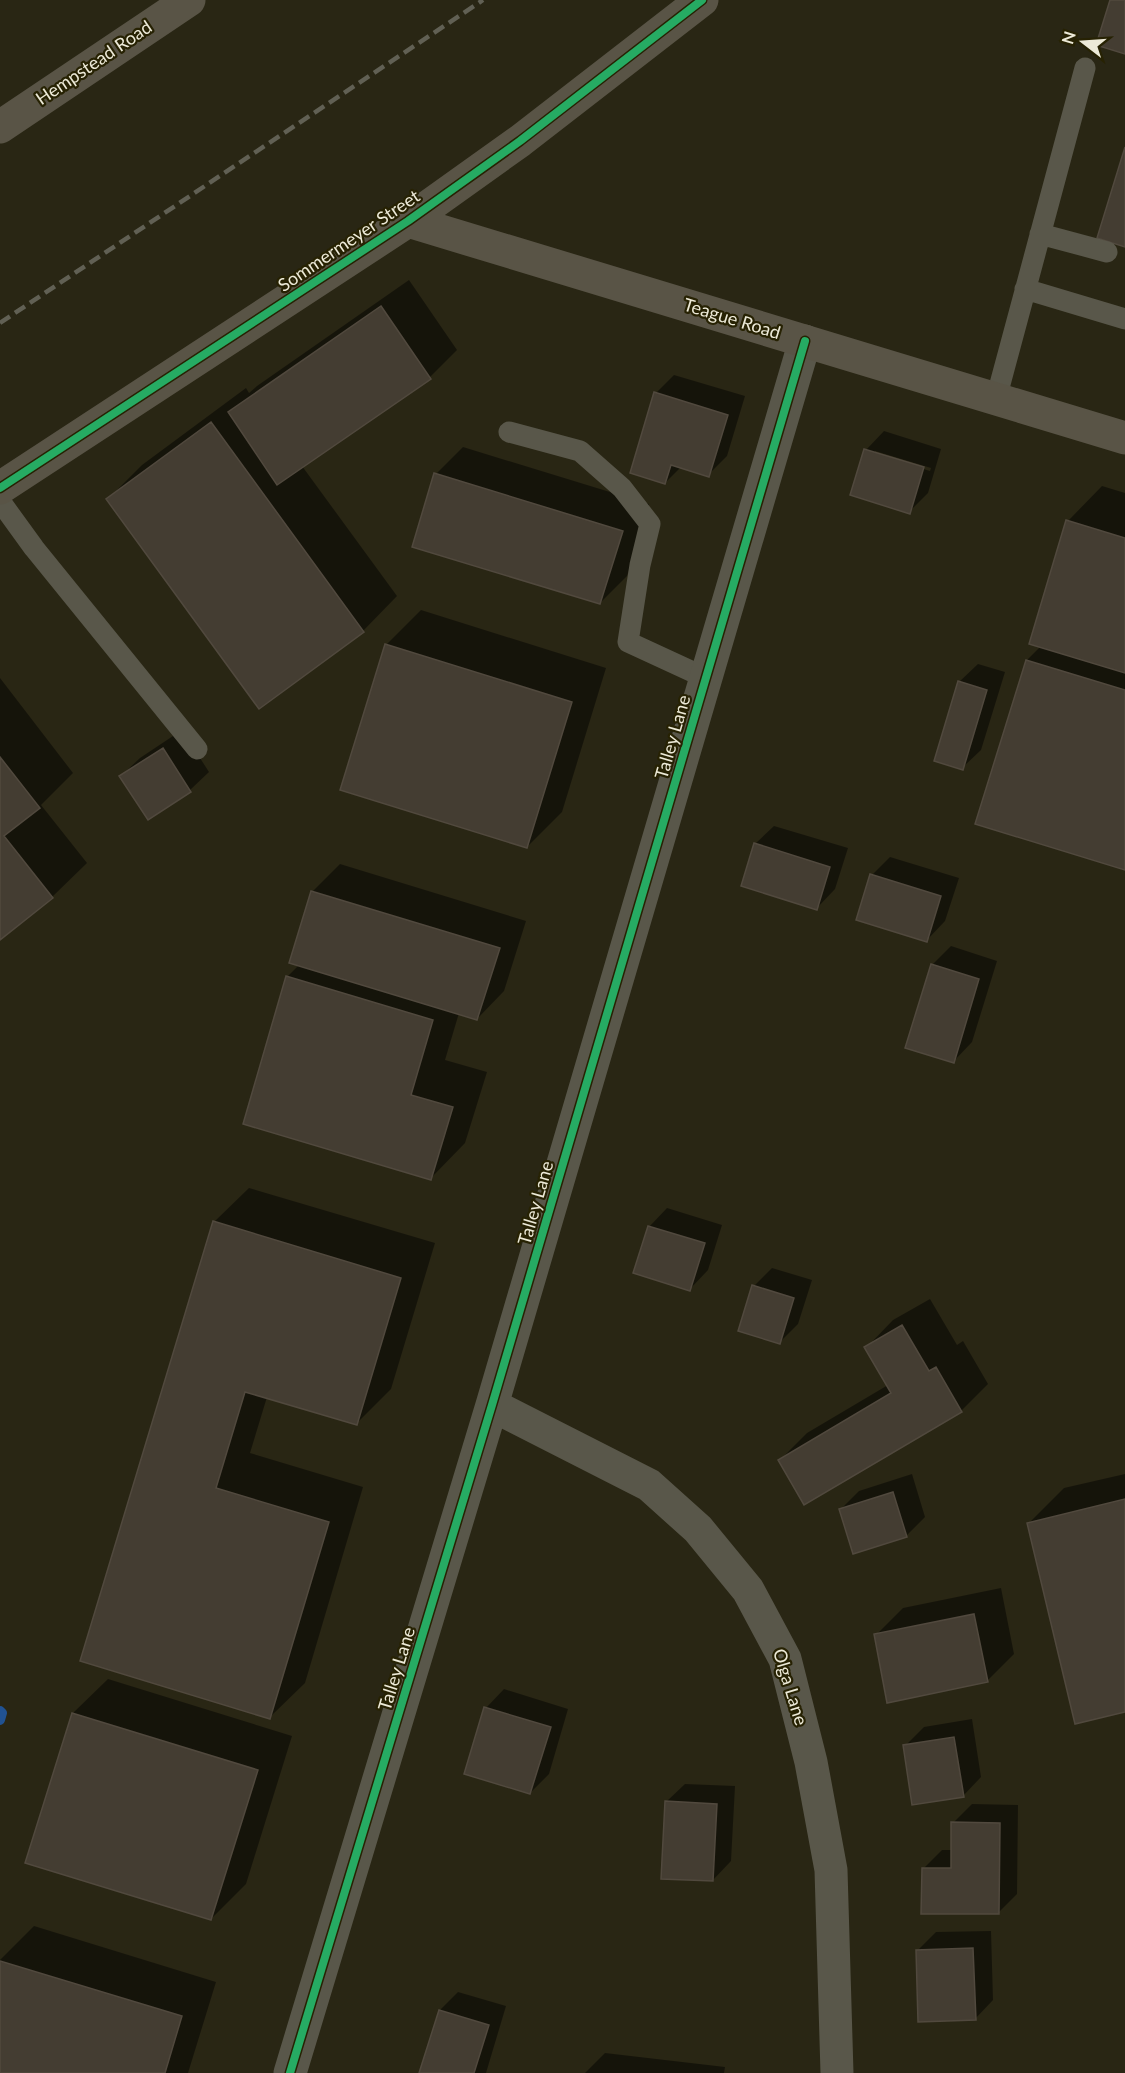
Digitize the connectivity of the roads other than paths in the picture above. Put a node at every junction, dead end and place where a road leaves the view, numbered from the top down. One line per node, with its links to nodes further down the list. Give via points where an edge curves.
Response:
1 (189, 0): 4 (street, Hempstead Road)
2 (702, 0): 5 (street, Sommermeyer Street, via 520,141)
3 (1085, 68): 6 (lane)
4 (0, 127)
5 (408, 220): 10 (street, Teague Road); 14 (street, Sommermeyer Street)
6 (1040, 234): 7 (lane); 8 (lane)
7 (1107, 252)
8 (1025, 289): 9 (lane); 11 (lane)
9 (1125, 319)
10 (805, 341): 11 (street, Teague Road); 16 (street, Talley Lane)
11 (996, 399): 13 (street, Teague Road)
12 (509, 432): 16 (lane, via 580,451 622,488 650,524 627,642)
13 (1125, 438)
14 (0, 488)
15 (0, 501): 17 (lane)
16 (706, 678): 18 (street, Talley Lane)
17 (197, 748)
18 (492, 1405): 19 (street, Talley Lane); 20 (street, Olga Lane, via 649,1485 698,1529 748,1590 785,1659 811,1762 831,1870)
19 (290, 2073)
20 (837, 2073)

